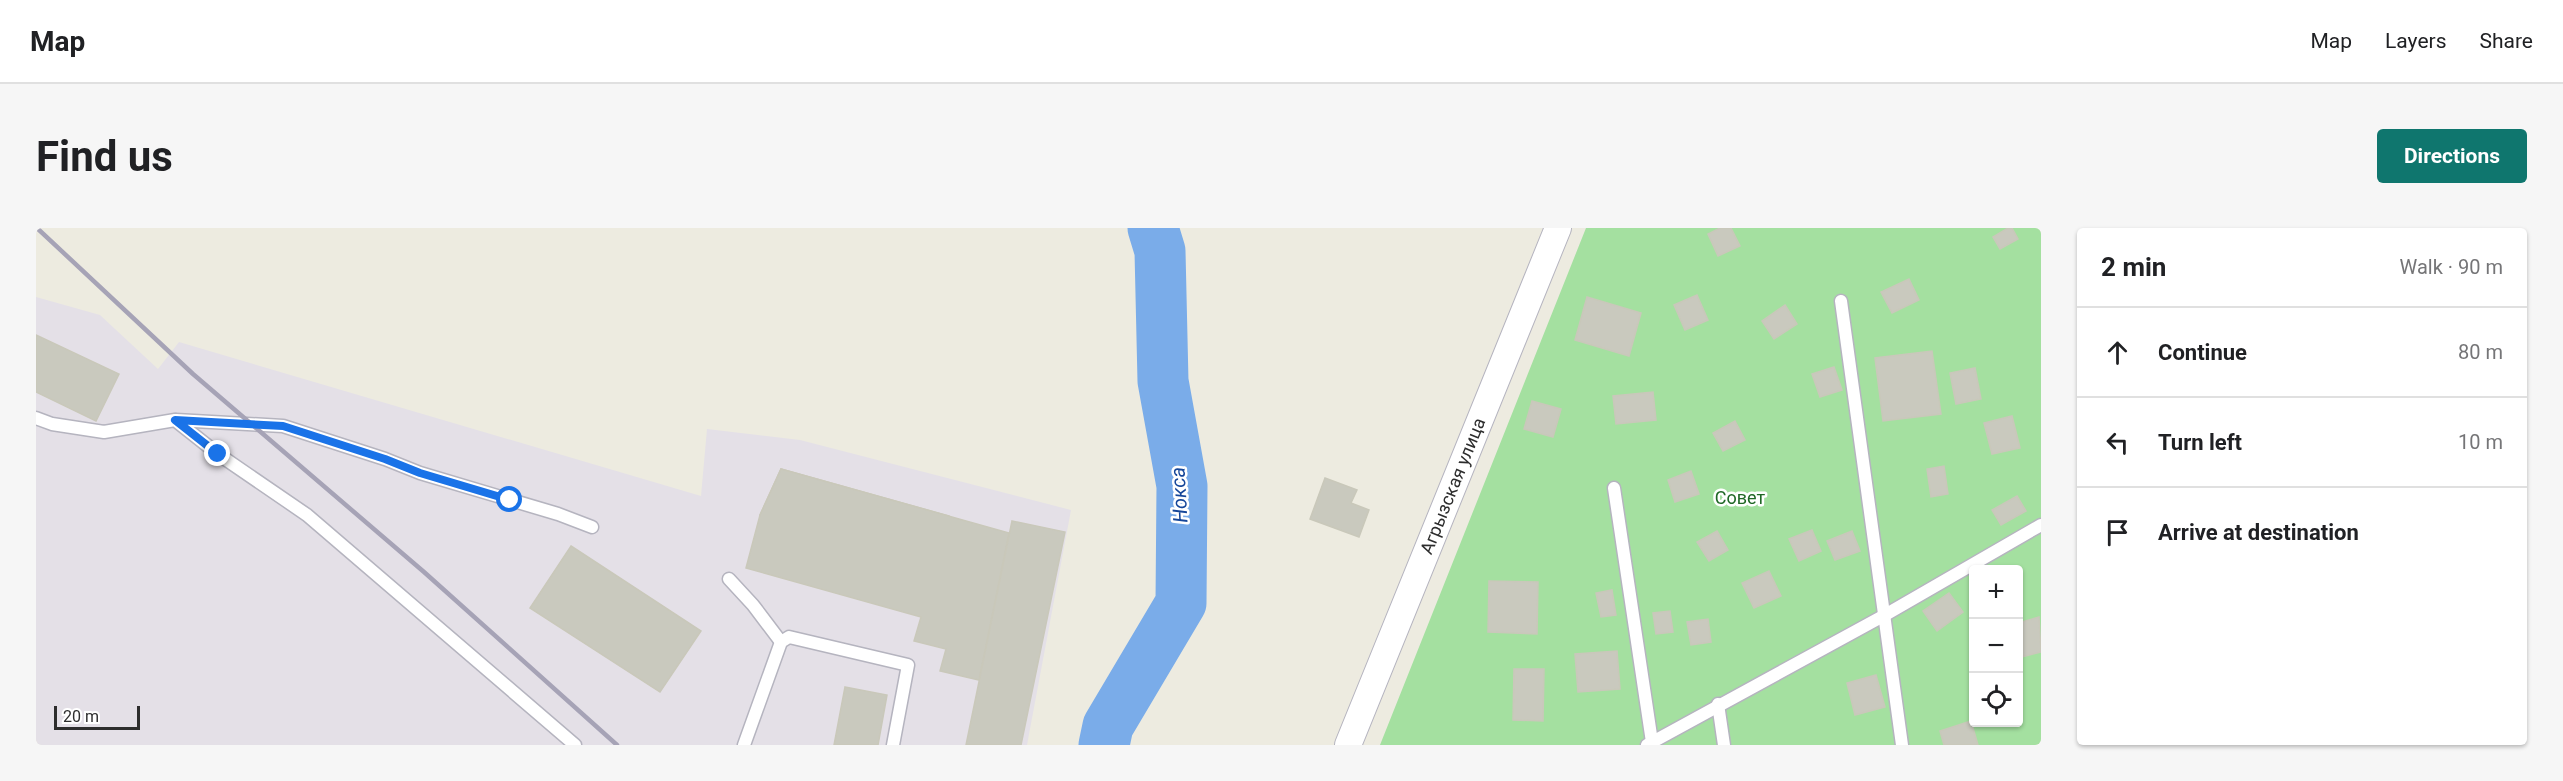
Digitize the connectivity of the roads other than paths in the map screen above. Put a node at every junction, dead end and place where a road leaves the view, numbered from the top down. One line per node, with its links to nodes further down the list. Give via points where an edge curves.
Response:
1 (1557, 228): 16 (street, Агрызская улица)
2 (1841, 301): 9 (lane)
3 (36, 418): 4 (lane, via 104,432)
4 (175, 420): 7 (lane, via 283,426); 13 (lane, via 308,516)
5 (1614, 488): 12 (lane)
6 (2041, 525): 9 (lane)
7 (592, 527)
8 (729, 579): 10 (lane)
9 (1885, 615): 11 (lane); 18 (lane)
10 (781, 642): 14 (lane); 15 (lane, via 789,637 908,665)
11 (1718, 704): 12 (lane); 17 (lane)
12 (1650, 743)
13 (575, 745)
14 (744, 745)
15 (894, 745)
16 (1348, 745)
17 (1724, 745)
18 (1902, 745)

